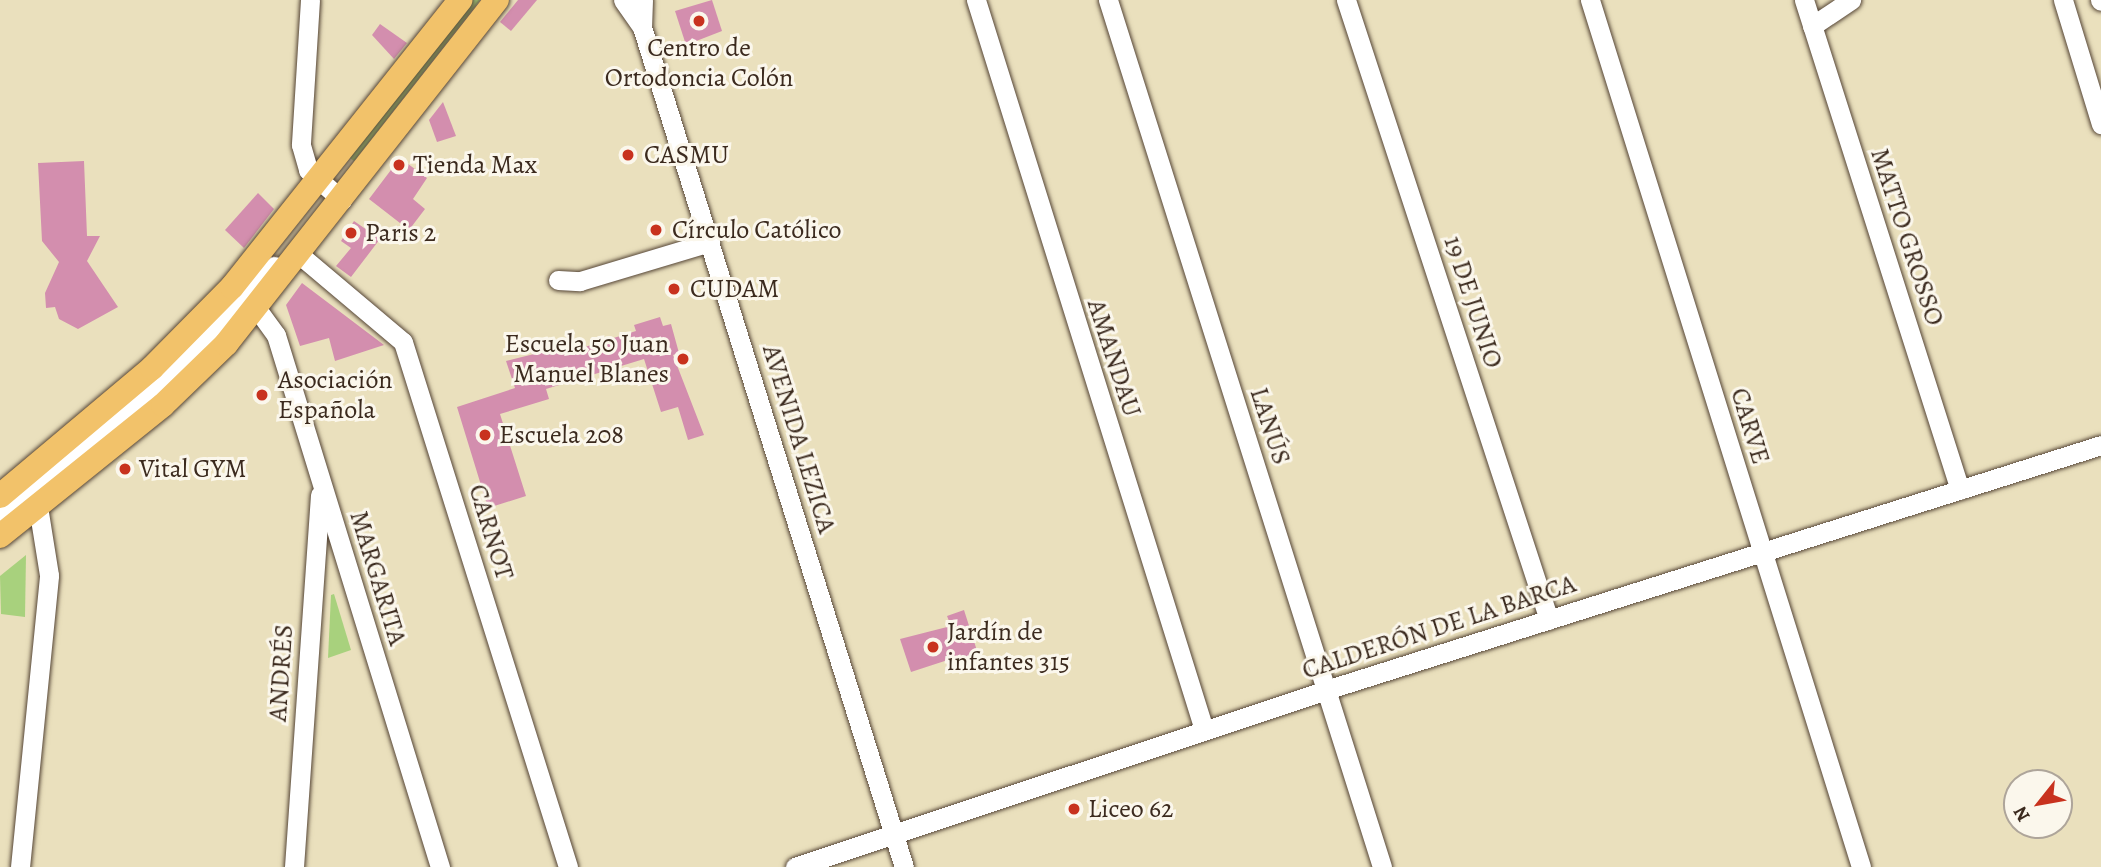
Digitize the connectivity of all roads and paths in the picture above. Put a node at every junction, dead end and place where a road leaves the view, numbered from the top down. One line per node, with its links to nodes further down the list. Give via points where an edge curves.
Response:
1 (310, 0): 16 (street, via 301,145)
2 (460, 0): 16 (main road)
3 (497, 0): 17 (main road)
4 (623, 0): 14 (street, AVENIDA LEZICA)
5 (643, 0): 14 (street, AVENIDA LEZICA)
6 (976, 0): 32 (street, AMANDAU)
7 (1108, 0): 31 (street, LANÚS)
8 (1346, 0): 30 (street, 19 DE JUNIO)
9 (1590, 0): 29 (street, CARVE)
10 (1804, 0): 13 (street, MATTO GROSSO)
11 (1851, 0): 13 (street)
12 (2063, 0): 15 (street)
13 (1812, 26): 24 (street, MATTO GROSSO)
14 (642, 27): 18 (street, AVENIDA LEZICA)
15 (2101, 124)
16 (318, 182): 17 (street); 25 (main road, via 258,258 152,368)
17 (342, 200): 19 (main road); 27 (street, via 318,214 162,383)
18 (710, 242): 20 (street, via 580,281); 33 (street, AVENIDA LEZICA)
19 (301, 256): 21 (main road); 37 (street, CARNOT, via 403,342)
20 (558, 280)
21 (257, 309): 23 (street, MARGARITA, via 276,335); 26 (main road, via 191,381)
22 (2101, 445): 24 (street, CALDERÓN DE LA BARCA)
23 (321, 483): 35 (street, ANDRÉS); 36 (street, MARGARITA)
24 (1960, 491): 29 (street, CALDERÓN DE LA BARCA)
25 (0, 496)
26 (38, 506): 28 (main road); 34 (street, via 49,575)
27 (0, 516)
28 (0, 536)
29 (1762, 552): 30 (street, CALDERÓN DE LA BARCA); 41 (street, CARVE)
30 (1549, 620): 31 (street, CALDERÓN DE LA BARCA)
31 (1326, 691): 32 (street, CALDERÓN DE LA BARCA); 40 (street, LANÚS)
32 (1204, 730): 33 (street, CALDERÓN DE LA BARCA)
33 (894, 835): 38 (street, CALDERÓN DE LA BARCA); 39 (street, AVENIDA LEZICA)
34 (20, 867)
35 (294, 867)
36 (440, 867)
37 (568, 867)
38 (796, 867)
39 (904, 867)
40 (1382, 867)
41 (1861, 867)

